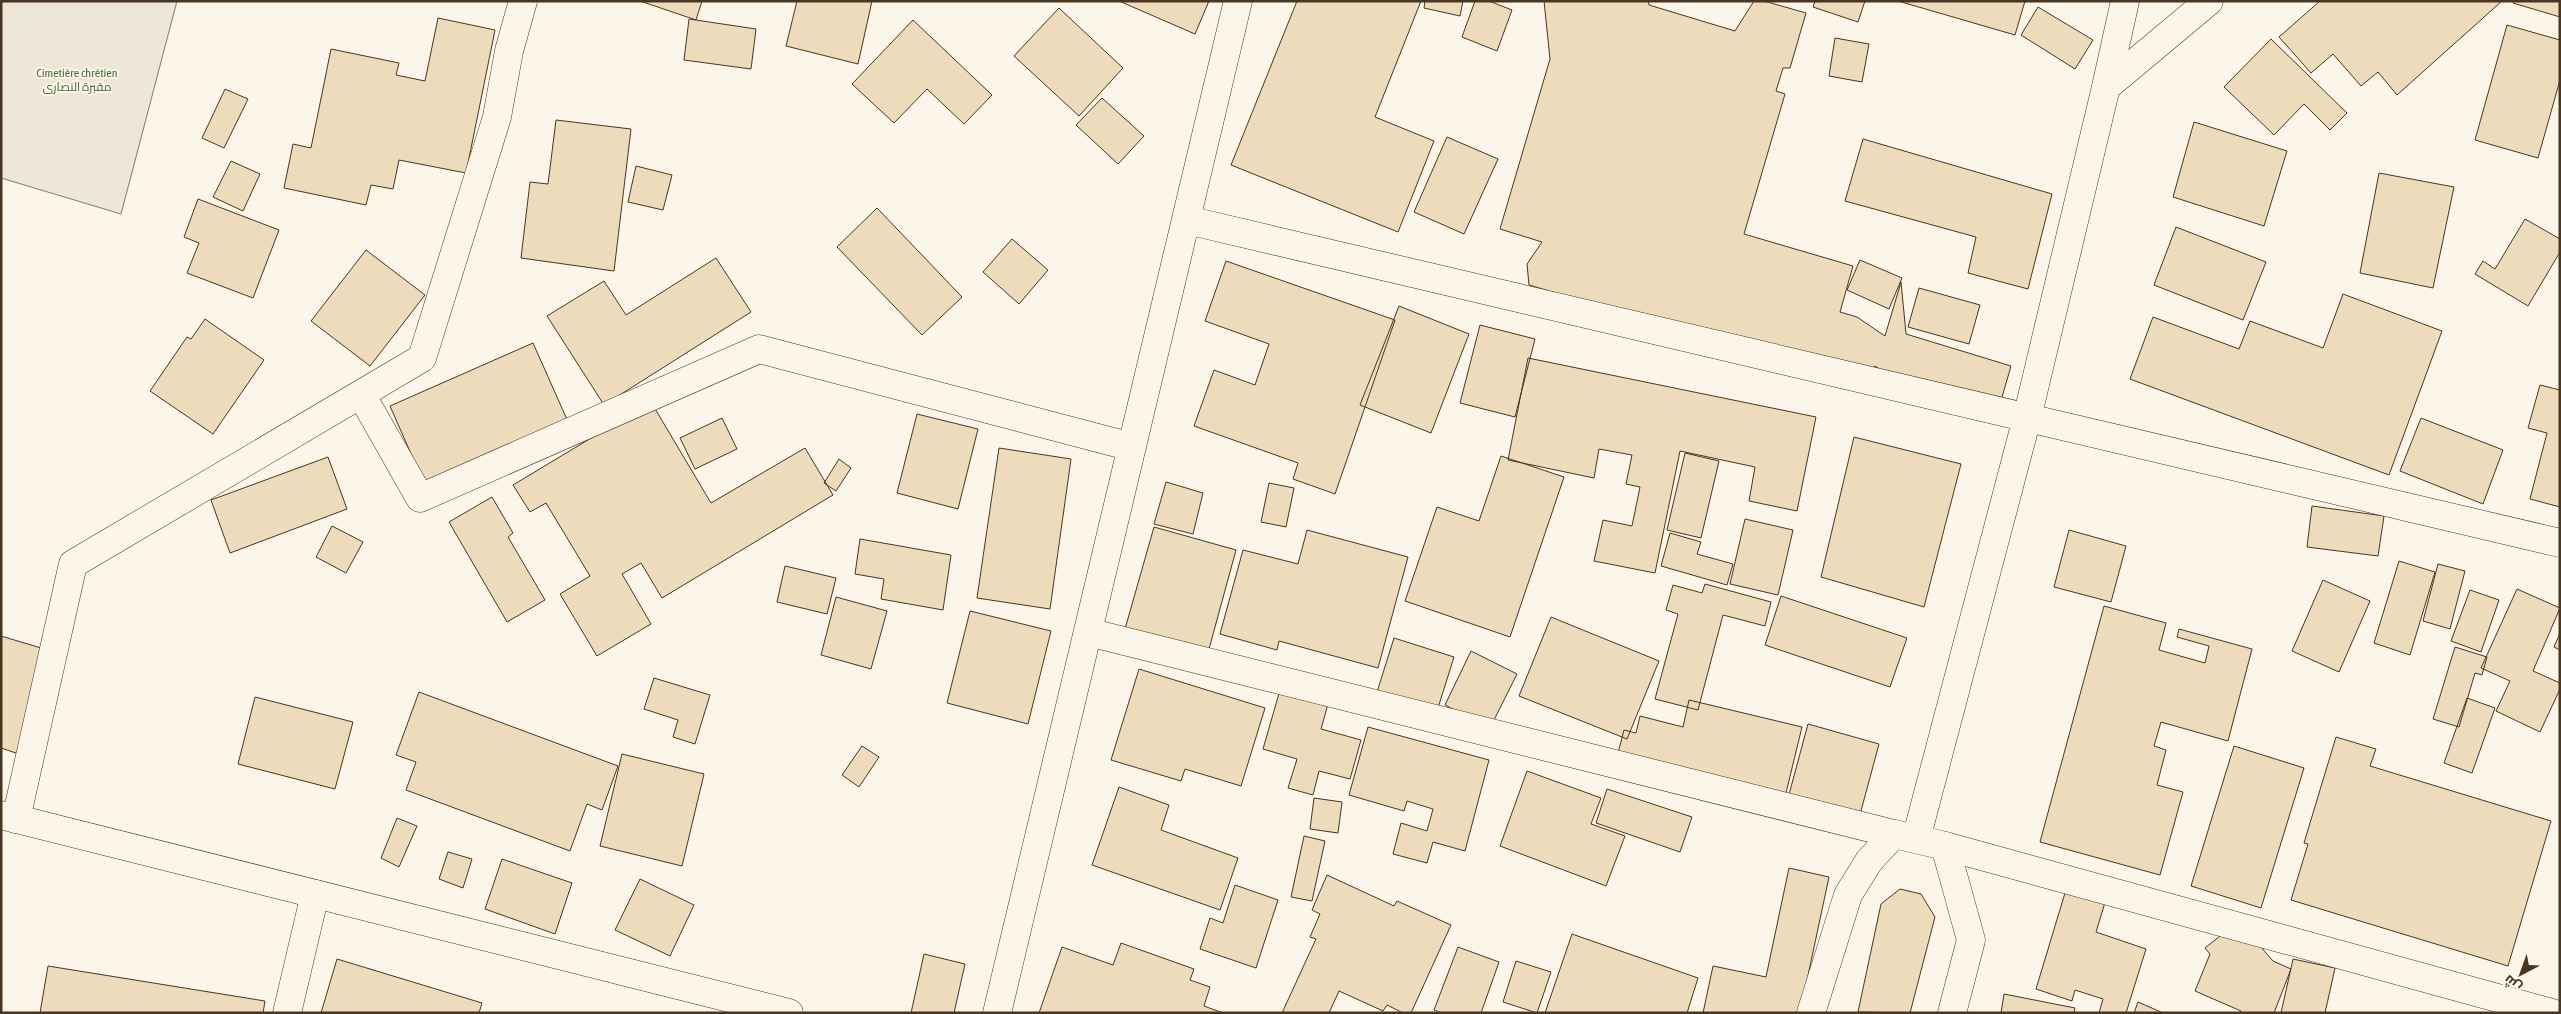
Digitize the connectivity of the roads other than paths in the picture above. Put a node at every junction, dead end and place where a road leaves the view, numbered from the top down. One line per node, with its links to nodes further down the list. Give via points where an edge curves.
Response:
1 (523, 1): 7 (street, via 509,51 497,117 422,358)
2 (1238, 1): 6 (street)
3 (2125, 1): 5 (street)
4 (2209, 1): 5 (street)
5 (2106, 87): 8 (street)
6 (1187, 220): 8 (street); 9 (street)
7 (361, 394): 9 (street, via 420,498 758,349); 12 (street, via 73,564)
8 (2027, 418): 10 (street); 13 (street)
9 (1132, 447): 11 (street)
10 (2560, 543)
11 (1088, 632): 13 (street); 18 (street)
12 (8, 817): 15 (street)
13 (1905, 837): 14 (street); 19 (street, via 1869,861 1848,895)
14 (1945, 846): 20 (street, via 1971,940); 21 (street)
15 (315, 894): 16 (street); 17 (street)
16 (287, 1013)
17 (789, 1013)
18 (997, 1013)
19 (1811, 1013)
20 (1952, 1013)
21 (2552, 1013)

